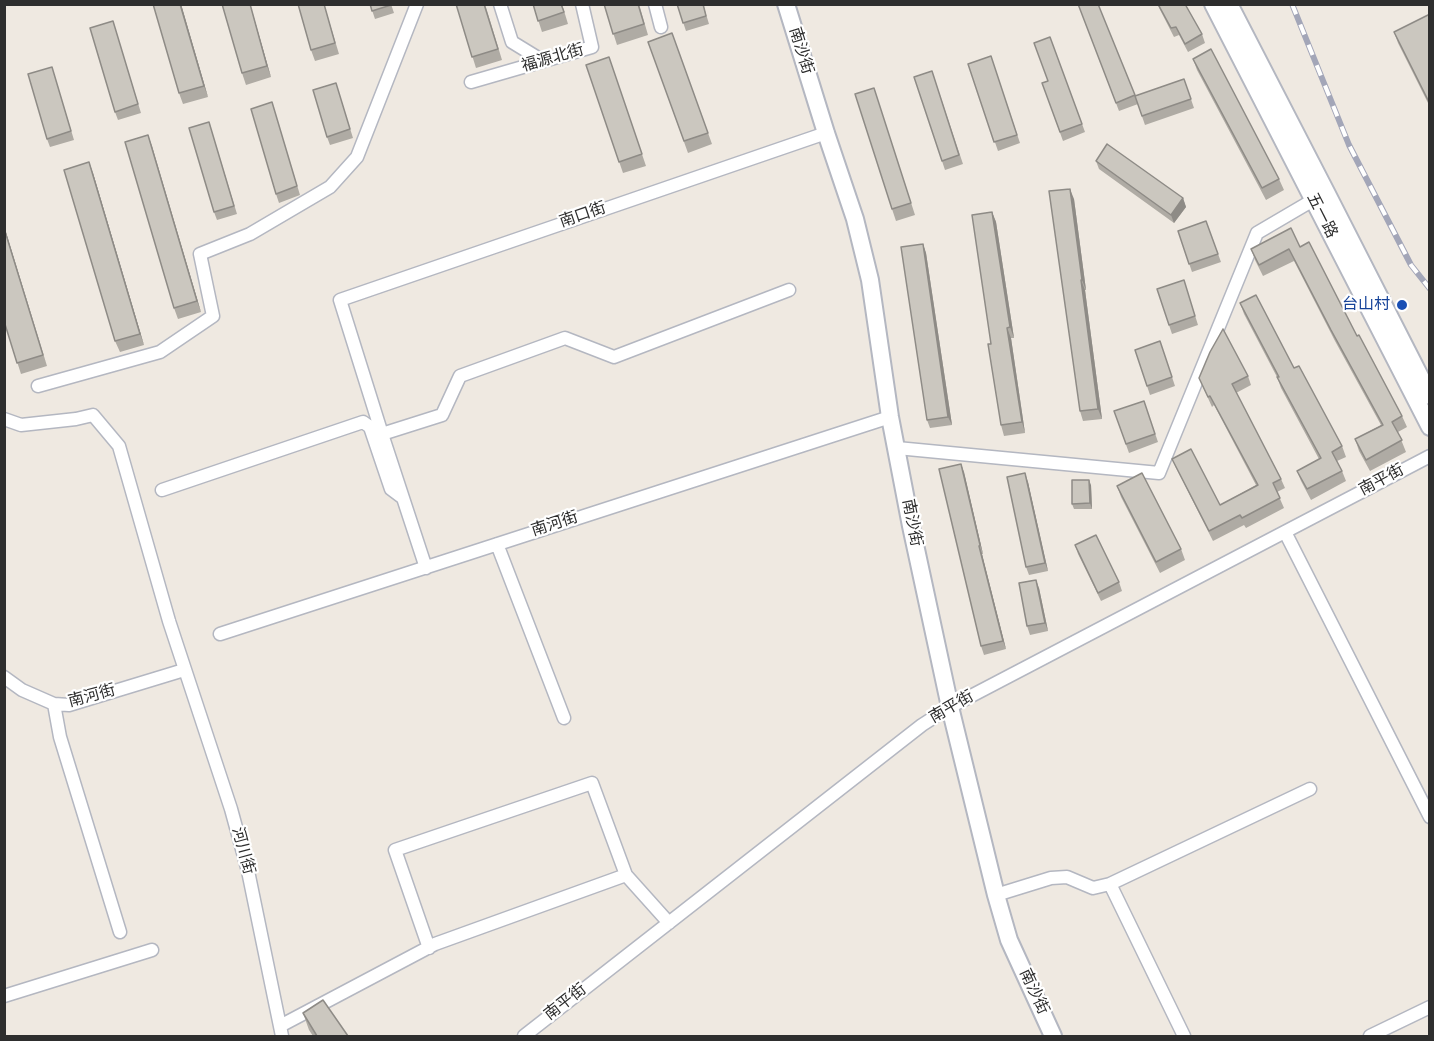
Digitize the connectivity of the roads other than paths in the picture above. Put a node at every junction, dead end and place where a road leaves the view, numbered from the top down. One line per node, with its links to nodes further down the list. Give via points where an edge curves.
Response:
1 (417, 4): 14 (street, via 357,158 330,187 250,234 200,254 213,316 160,351)
2 (500, 4): 9 (street, via 512,42)
3 (582, 4): 9 (street, 福源北街, via 592,47)
4 (655, 4): 8 (street)
5 (786, 4): 11 (street, 南沙街)
6 (1213, 4): 12 (street, 五一路)
7 (1229, 4): 12 (street, 五一路)
8 (662, 27)
9 (543, 61): 10 (street, 福源北街)
10 (471, 82)
11 (826, 133): 16 (street, 南沙街, via 855,219 870,280); 19 (street, 南口街, via 340,300)
12 (1320, 196): 15 (street, 五一路); 18 (street, 五一路); 20 (street, via 1257,233 1159,473)
13 (789, 290): 19 (street, via 614,357 565,338 460,376 442,415)
14 (38, 386)
15 (1430, 396)
16 (890, 417): 20 (street, 南沙街); 25 (street, 南河街)
17 (4, 419): 28 (street, 河川街, via 21,425 93,415 119,446)
18 (1430, 427)
19 (382, 434): 23 (street)
20 (897, 448): 31 (street, 南沙街)
21 (1430, 456): 24 (street, 南平街)
22 (162, 490): 23 (street, via 363,422 370,427 391,489)
23 (403, 498): 26 (street)
24 (1286, 532): 31 (street, 南平街); 34 (street)
25 (497, 544): 26 (street, 南河街); 32 (street)
26 (426, 568): 27 (street, 南河街)
27 (220, 634)
28 (184, 670): 30 (street, 南河街, via 69,705); 44 (street, 河川街, via 248,871)
29 (4, 677): 30 (street, 南河街)
30 (54, 704): 39 (street, via 60,737)
31 (950, 707): 37 (street, 南沙街); 38 (street, 南平街, via 921,725)
32 (564, 718)
33 (1310, 789): 36 (street)
34 (1430, 817)
35 (626, 875): 38 (street); 40 (street); 40 (street, via 592,783 395,850)
36 (1110, 884): 37 (street, via 1093,888 1067,877 1051,878); 47 (street)
37 (996, 895): 46 (street, 南沙街, via 1009,940)
38 (669, 923): 45 (street, 南平街)
39 (120, 932)
40 (429, 948): 44 (street)
41 (152, 950): 42 (street)
42 (4, 996)
43 (1430, 1007): 48 (street)
44 (281, 1031)
45 (524, 1036)
46 (1053, 1036)
47 (1184, 1036)
48 (1370, 1036)

